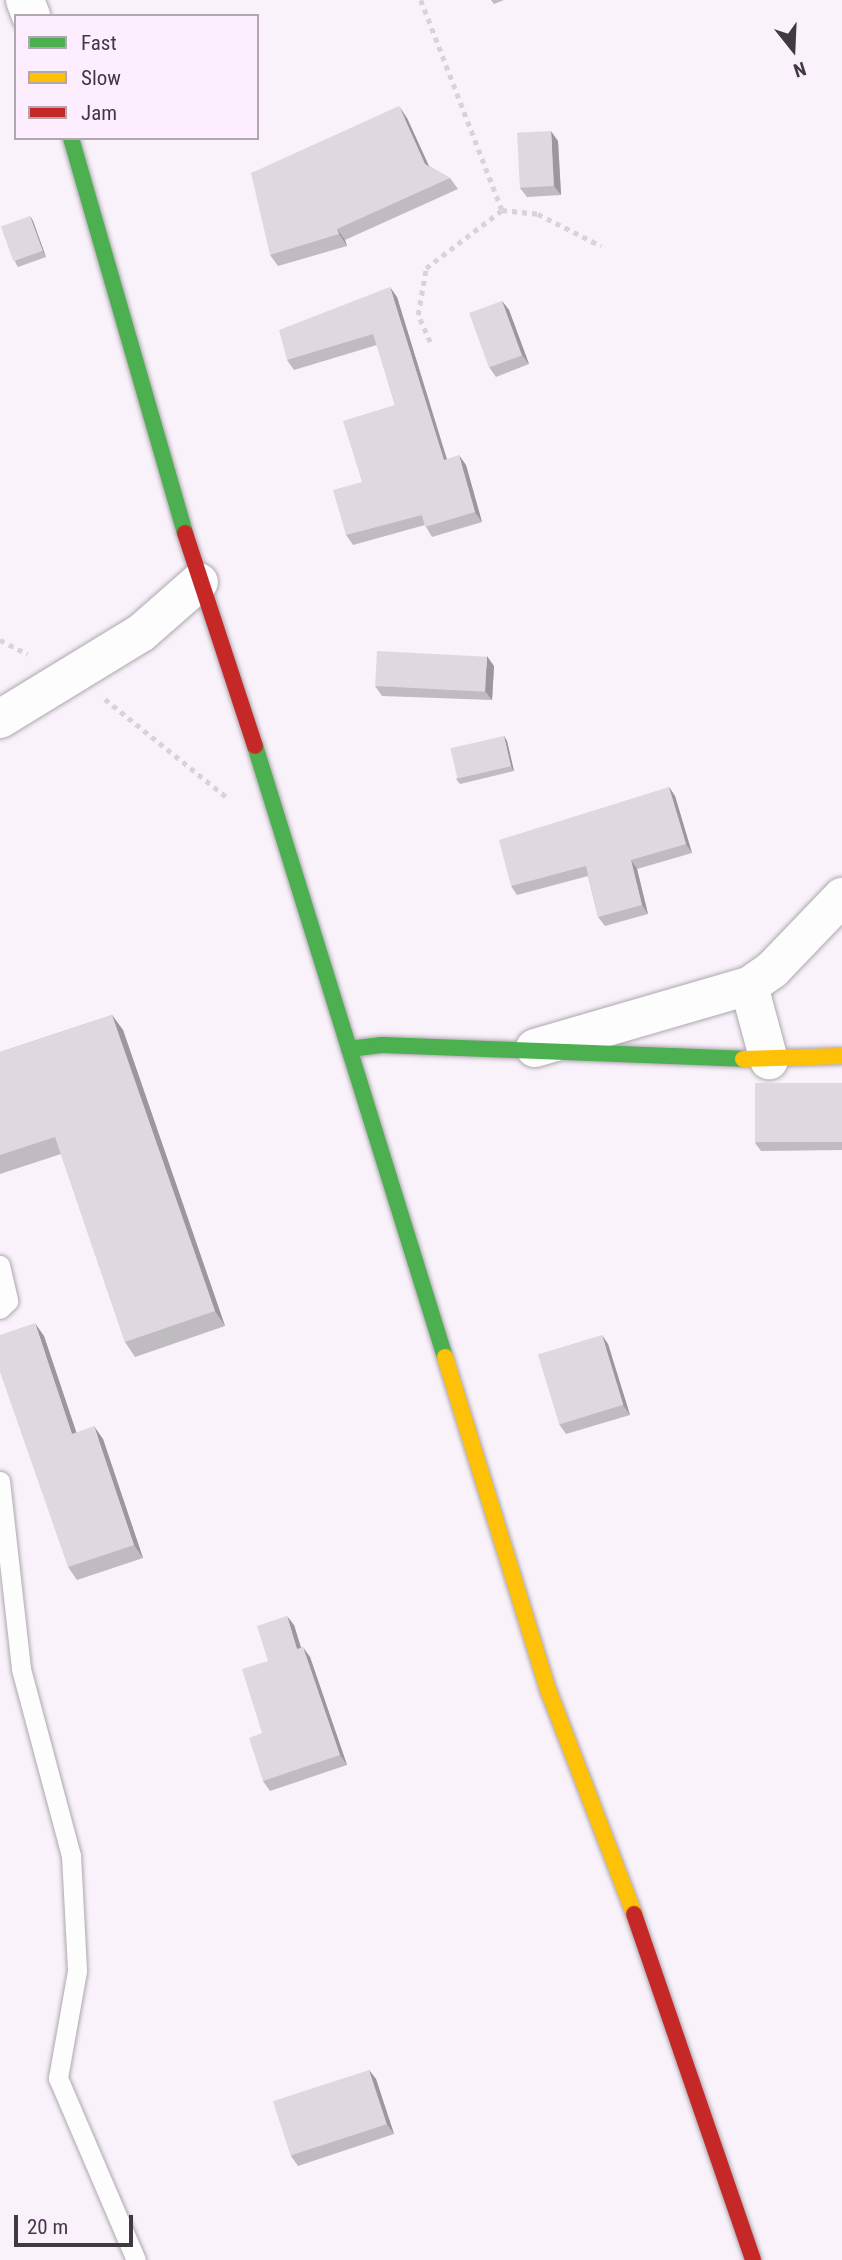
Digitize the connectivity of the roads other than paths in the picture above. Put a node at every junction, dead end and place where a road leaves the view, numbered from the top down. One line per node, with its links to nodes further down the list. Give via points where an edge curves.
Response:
1 (72, 140): 2 (street)
2 (199, 582): 3 (street, via 141,633); 6 (street)
3 (0, 719)
4 (842, 897): 5 (street, via 773,969)
5 (749, 986): 7 (street, via 556,1044); 9 (street)
6 (349, 1049): 7 (street, via 382,1045); 14 (street, via 549,1692 637,1921)
7 (505, 1054): 9 (street)
8 (842, 1056): 9 (street)
9 (769, 1060)
10 (0, 1265): 11 (lane, via 8,1301)
11 (0, 1309)
12 (0, 1481): 13 (lane, via 22,1670 71,1855 77,1970 58,2078)
13 (136, 2260)
14 (753, 2260)

